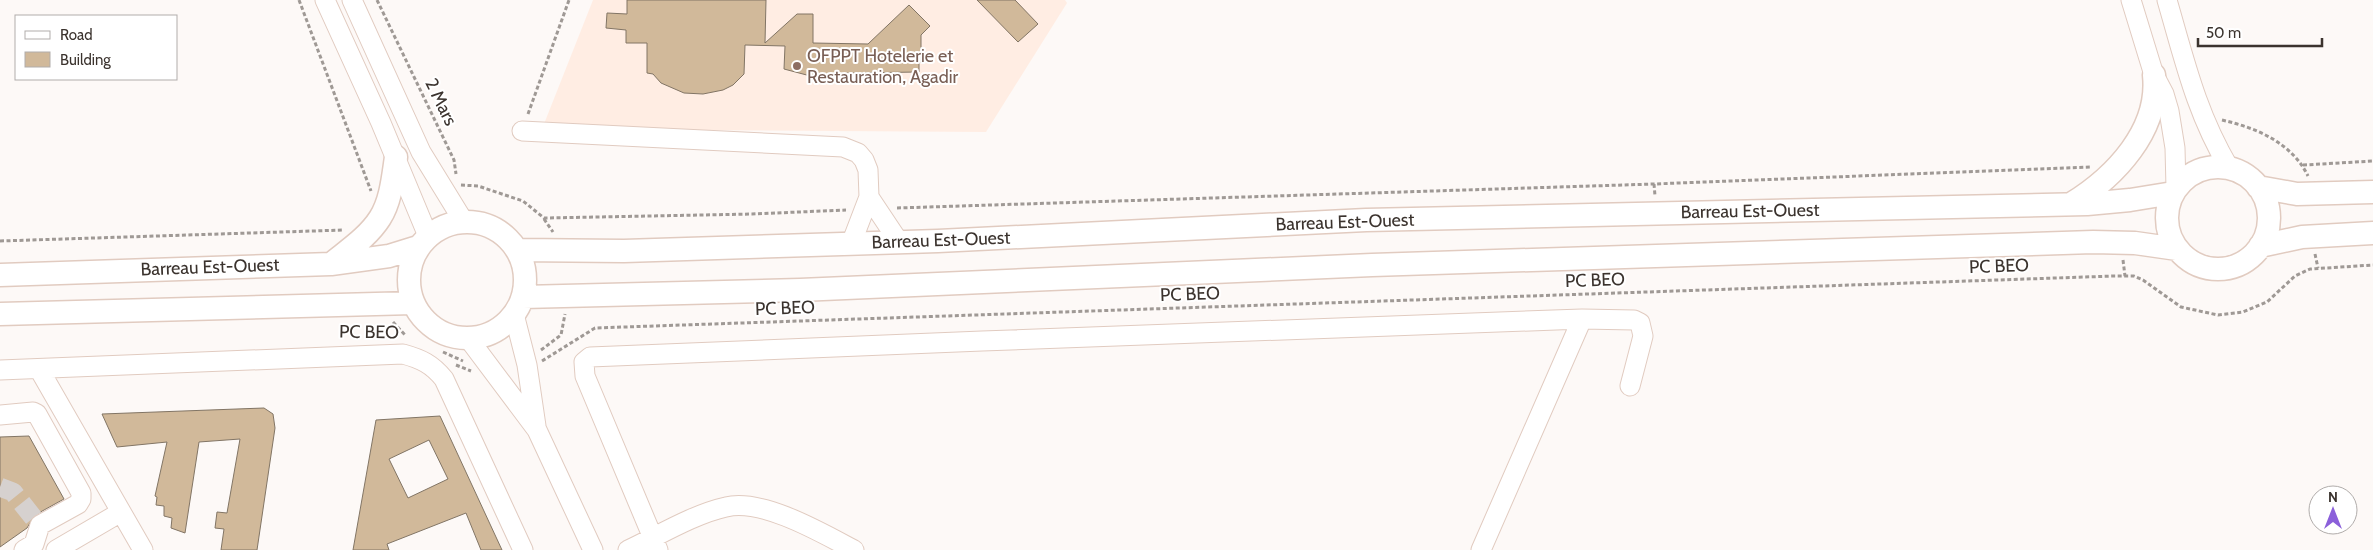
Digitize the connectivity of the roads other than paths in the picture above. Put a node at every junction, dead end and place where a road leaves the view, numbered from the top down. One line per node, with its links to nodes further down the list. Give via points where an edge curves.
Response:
1 (325, 0): 7 (street)
2 (352, 0): 14 (street, via 421,152)
3 (2131, 0): 5 (street)
4 (2167, 0): 8 (street, via 2202,118)
5 (2154, 75): 10 (street, via 2164,94 2172,127 2177,168); 12 (main road, via 2156,90 2137,141 2102,184)
6 (522, 131): 13 (street, via 843,147 858,153 864,160 868,170)
7 (396, 157): 16 (street); 22 (main road, via 391,188 376,223)
8 (2229, 168): 9 (main road, via 2246,175); 10 (main road, via 2205,168 2189,176)
9 (2258, 187): 11 (main road, via 2284,194); 19 (main road, via 2268,216 2265,237)
10 (2174, 191): 12 (main road, Barreau Est-Ouest, via 2130,200); 20 (main road, via 2166,215 2169,233)
11 (2373, 192)
12 (2071, 204): 17 (main road, Barreau Est-Ouest, via 1366,220)
13 (870, 205): 17 (street); 18 (street)
14 (464, 222): 16 (main road, via 447,225); 21 (main road, via 496,230)
15 (2373, 233): 19 (main road, via 2302,237)
16 (423, 242): 22 (main road, Barreau Est-Ouest, via 389,256); 24 (main road, via 412,260 408,275)
17 (899, 242): 18 (main road, Barreau Est-Ouest)
18 (851, 244): 21 (main road, Barreau Est-Ouest, via 624,251)
19 (2260, 246): 20 (main road, via 2244,261 2224,268 2198,264)
20 (2177, 249): 25 (main road, via 2093,242 1372,265 800,290 568,295)
21 (517, 250): 25 (main road, via 524,273)
22 (331, 264): 23 (main road, Barreau Est-Ouest)
23 (0, 275)
24 (413, 303): 26 (main road); 28 (main road, via 422,318 435,329 451,336)
25 (518, 305): 28 (main road, via 502,326 486,335); 33 (street)
26 (0, 314)
27 (1582, 319): 31 (street, via 1634,320 1640,323 1643,336); 35 (street, via 590,357 584,362 585,376); 43 (street)
28 (468, 338): 33 (street)
29 (39, 369): 30 (street); 34 (street); 39 (street, via 403,354 417,358 436,369 444,379)
30 (0, 370)
31 (1630, 386)
32 (0, 415): 36 (street, via 37,414 82,493 78,504 38,523 34,544)
33 (537, 430): 40 (street)
34 (121, 512): 37 (street); 38 (street)
35 (656, 544): 41 (street); 42 (street, via 726,507 742,505 772,511)
36 (24, 550)
37 (56, 550)
38 (143, 550)
39 (523, 550)
40 (593, 550)
41 (628, 550)
42 (854, 550)
43 (1481, 550)

